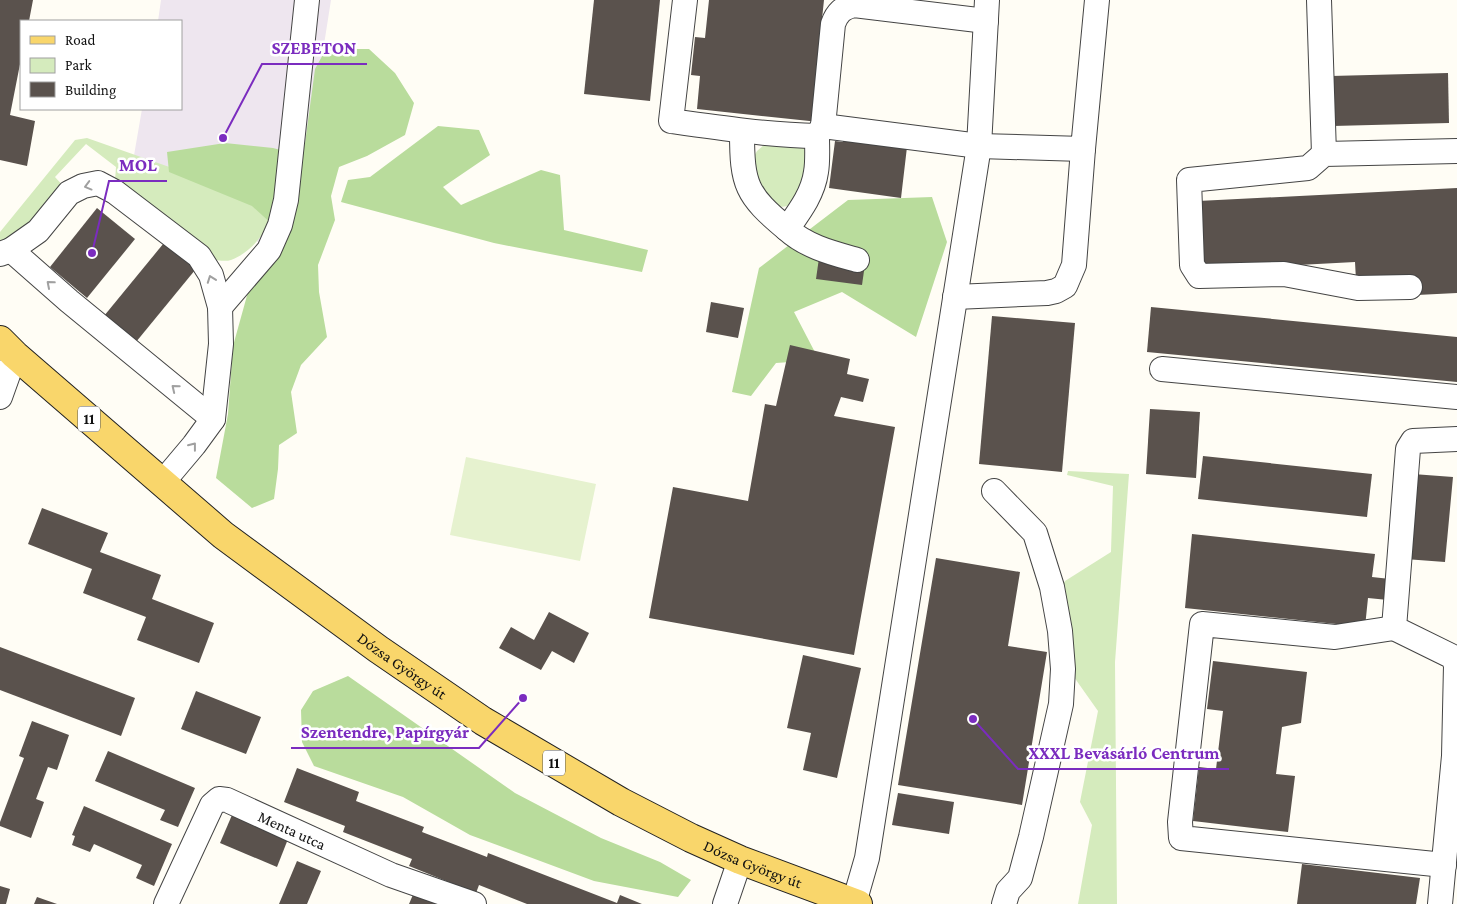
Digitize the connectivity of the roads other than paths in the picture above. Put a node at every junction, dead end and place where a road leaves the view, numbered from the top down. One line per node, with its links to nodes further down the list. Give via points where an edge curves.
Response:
1 (307, 0): 17 (street, via 286,200 280,225 269,250)
2 (685, 0): 7 (street, via 671,121)
3 (1097, 0): 9 (street)
4 (1319, 0): 11 (street)
5 (987, 10): 6 (street, via 854,5 840,11 833,24); 8 (street)
6 (820, 131): 7 (street); 8 (street); 12 (street, via 816,173 810,191)
7 (742, 132): 12 (street, via 746,183 758,203)
8 (979, 146): 9 (street); 16 (street)
9 (1083, 149): 16 (street, via 1074,265 1065,286 1047,293)
10 (1457, 151): 11 (street)
11 (1324, 154): 15 (street, via 1308,168 1189,180 1192,265 1199,276 1284,274 1358,288)
12 (787, 229): 14 (street, via 814,247)
13 (5, 252): 17 (street, one-way to 13, via 210,275 199,256 115,192 98,183 69,193 38,232); 22 (street, one-way to 13)
14 (857, 260)
15 (1410, 287)
16 (955, 297): 29 (street, via 868,858)
17 (220, 307): 22 (street, via 221,344)
18 (8, 348): 21 (street); 24 (main road, Dózsa György út / 11)
19 (1162, 369): 20 (street)
20 (1457, 396)
21 (0, 397)
22 (213, 419): 24 (street, one-way to 22)
23 (1457, 439): 26 (street, via 1413,441 1408,449)
24 (162, 483): 27 (main road, Dózsa György út / 11, via 223,535 378,649 483,721 621,802)
25 (994, 491): 33 (street, via 1035,533 1052,587 1063,669 1061,704 1031,837 1020,878 1008,891)
26 (1394, 628): 28 (street, via 1453,657 1456,665 1454,756); 28 (street, via 1335,637 1202,624 1180,822 1181,838)
27 (740, 860): 29 (main road, Dózsa György út / 11); 32 (street)
28 (1444, 865): 34 (street)
29 (856, 903)
30 (166, 904): 31 (street, Menta utca, via 212,805 219,799 391,875)
31 (474, 904)
32 (725, 904)
33 (1004, 904)
34 (1440, 904)

